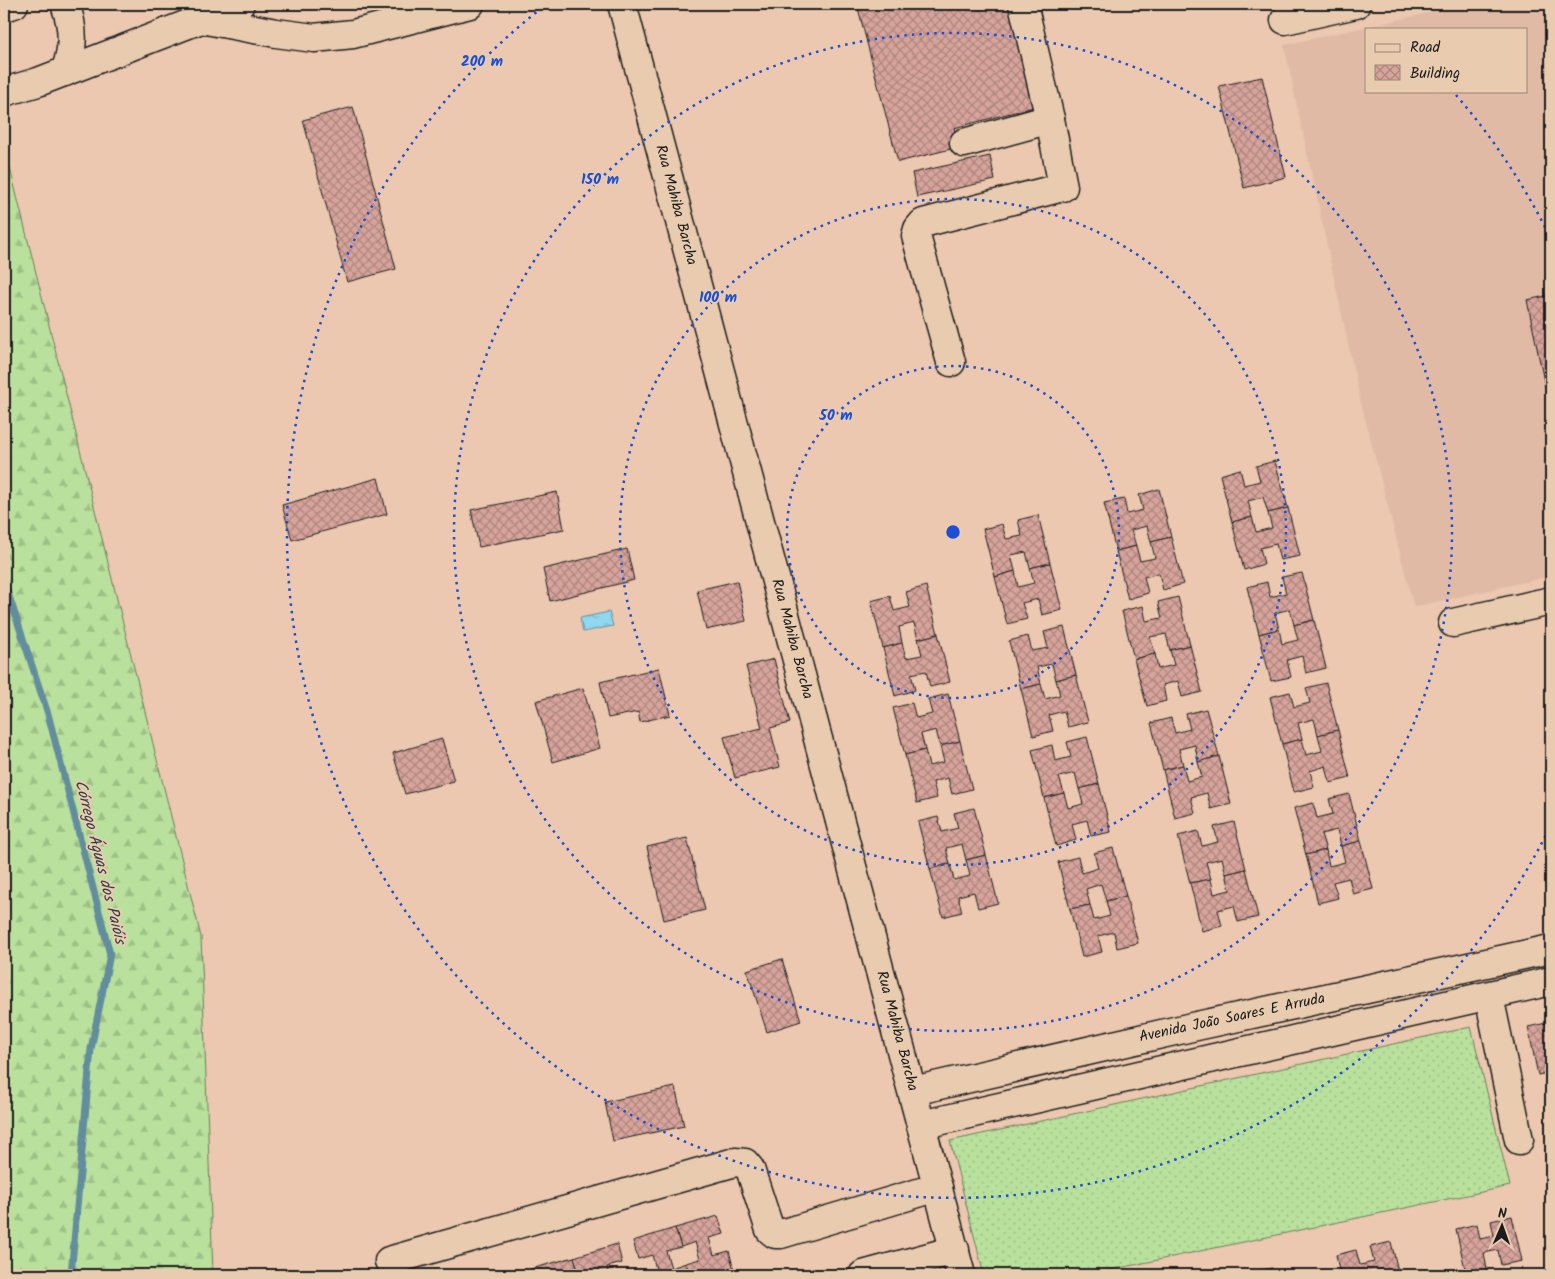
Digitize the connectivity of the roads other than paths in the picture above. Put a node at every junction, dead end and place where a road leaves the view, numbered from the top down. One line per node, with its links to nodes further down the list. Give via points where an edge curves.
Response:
1 (14, 4): 8 (street)
2 (65, 4): 11 (street, via 73,44)
3 (240, 4): 9 (street)
4 (470, 4): 9 (street, via 352,34 314,38)
5 (622, 4): 23 (street, Rua Mahiba Barcha)
6 (1023, 4): 13 (street)
7 (1356, 4): 10 (street)
8 (4, 7)
9 (201, 19): 11 (street)
10 (1285, 20)
11 (64, 72): 12 (street)
12 (4, 92)
13 (1050, 119): 14 (street); 15 (street, via 1064,187 923,223 918,229 916,236)
14 (964, 143)
15 (951, 362)
16 (1551, 601): 17 (street)
17 (1453, 623)
18 (1551, 950): 21 (street, Avenida João Soares E Arruda)
19 (1551, 981): 20 (street)
20 (1489, 996): 22 (street); 25 (street)
21 (1112, 1045): 22 (street); 23 (street, Avenida João Soares E Arruda)
22 (1120, 1079): 24 (street)
23 (913, 1091): 24 (street, Rua Mahiba Barcha)
24 (921, 1125): 26 (street, Rua Mahiba Barcha)
25 (1519, 1140)
26 (938, 1187): 27 (street, via 775,1234 770,1230 750,1169 745,1163 735,1162); 28 (street, Rua Mahiba Barcha)
27 (388, 1261)
28 (958, 1263): 29 (street)
29 (871, 1274)

